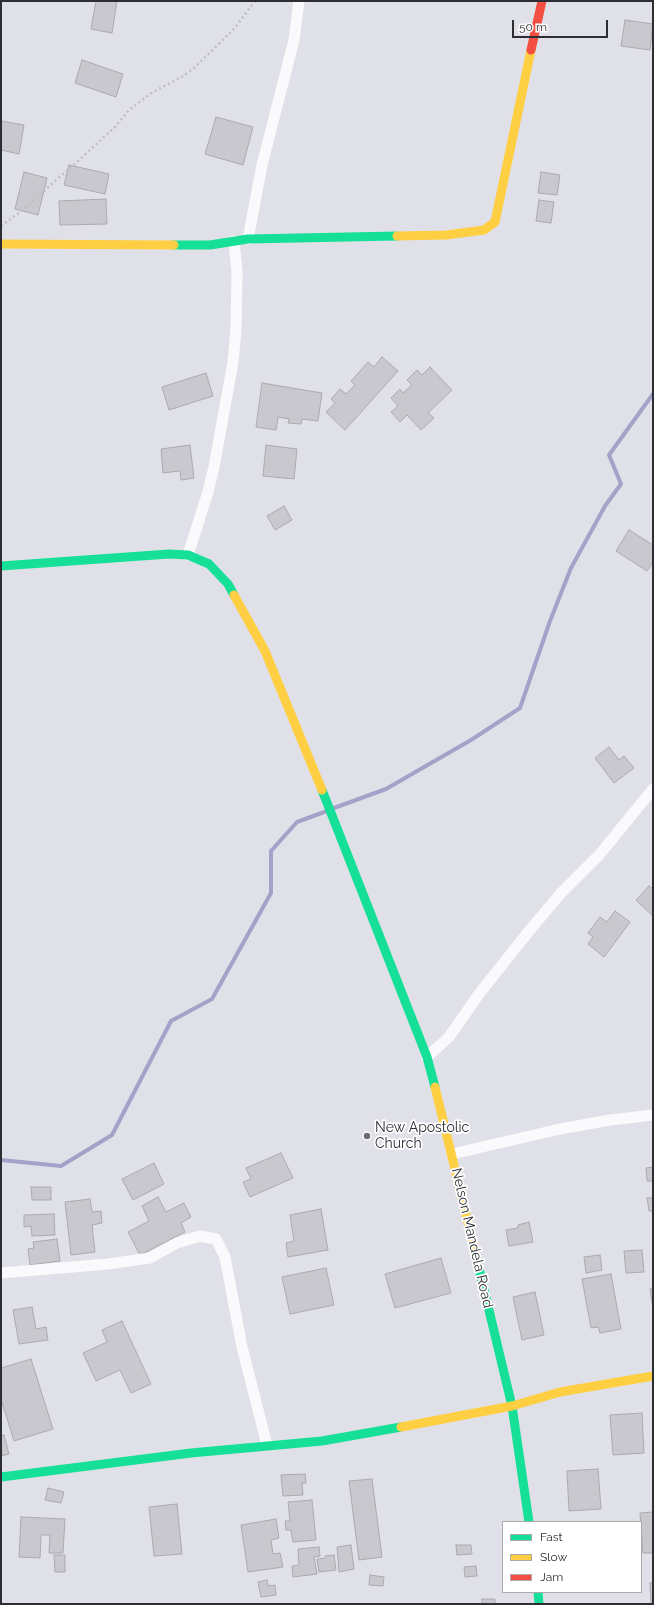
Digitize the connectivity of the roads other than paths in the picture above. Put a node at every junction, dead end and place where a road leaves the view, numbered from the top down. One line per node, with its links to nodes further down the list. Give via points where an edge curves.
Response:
1 (300, 1): 3 (street, via 294,40 262,165)
2 (542, 1): 3 (street, via 495,222 484,230 446,235)
3 (248, 239): 4 (street)
4 (234, 241): 5 (street, via 210,245); 6 (street, via 237,272 236,330 232,362 214,467)
5 (1, 244)
6 (188, 555): 7 (street, via 169,554); 9 (street, via 209,564 228,584 265,651)
7 (1, 566)
8 (653, 789): 9 (street, via 600,854 529,931 479,994 449,1038)
9 (427, 1057): 11 (street)
10 (653, 1115): 11 (street, Nelson Mandela Road, via 560,1129)
11 (452, 1154): 14 (street, Nelson Mandela Road)
12 (1, 1272): 15 (street, via 108,1264 150,1258 177,1242 200,1236 216,1239 225,1257 242,1347)
13 (653, 1376): 14 (street, via 560,1392)
14 (512, 1406): 15 (street, via 322,1441); 17 (street, Nelson Mandela Road)
15 (267, 1445): 16 (street)
16 (1, 1477)
17 (529, 1521)
18 (538, 1593): 19 (street)
19 (539, 1604)

